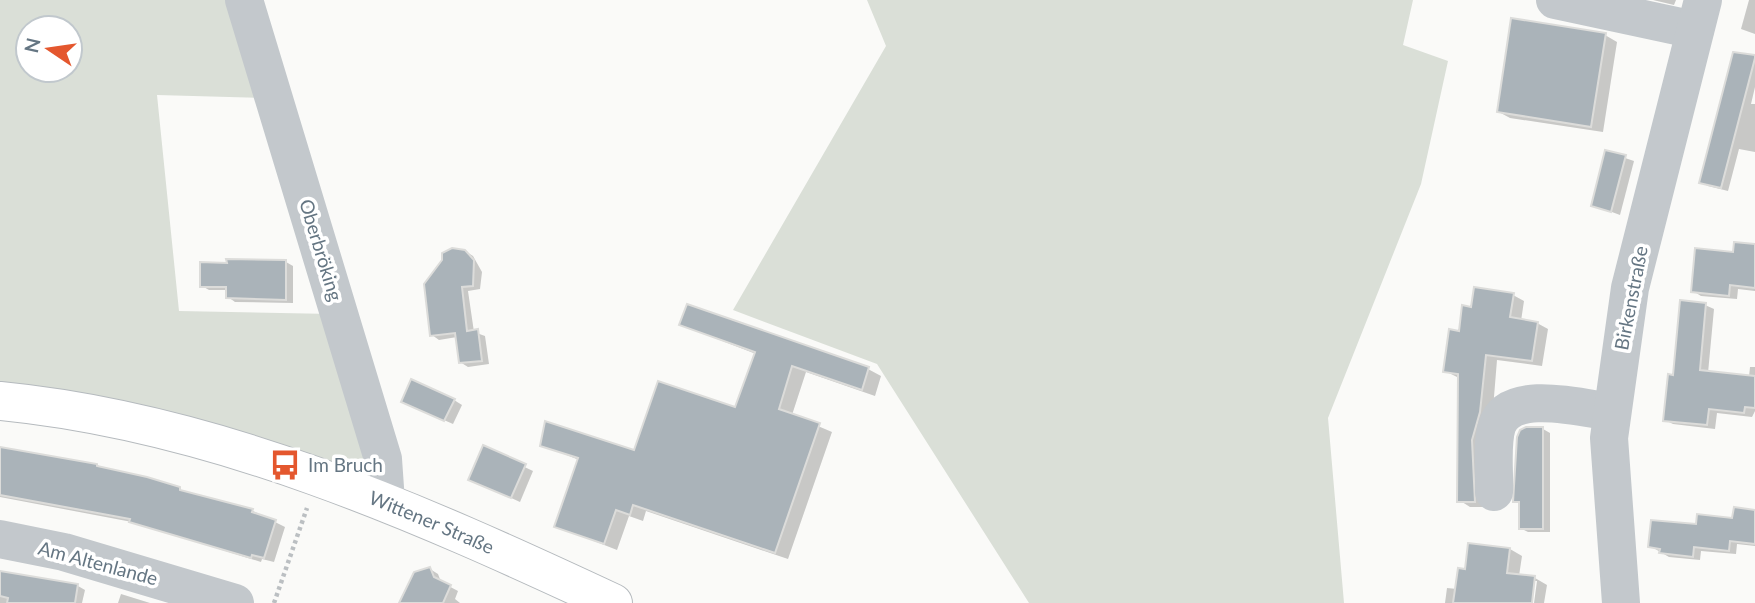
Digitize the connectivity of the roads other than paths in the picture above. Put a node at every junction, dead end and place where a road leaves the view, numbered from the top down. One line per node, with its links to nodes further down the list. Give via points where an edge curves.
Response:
1 (244, 0): 7 (street, Oberbröking, via 383,459)
2 (1555, 0): 3 (street)
3 (1699, 15): 5 (street, Birkenstraße, via 1630,288)
4 (0, 401): 7 (main road, Wittener Straße, via 103,416 219,444)
5 (1612, 411): 6 (street, via 1526,403 1502,414 1496,429); 11 (street, Birkenstraße, via 1609,438)
6 (1494, 492)
7 (386, 502): 10 (main road, Wittener Straße)
8 (0, 539): 9 (street, Am Altenlande, via 64,552)
9 (235, 603)
10 (613, 603)
11 (1621, 603)

